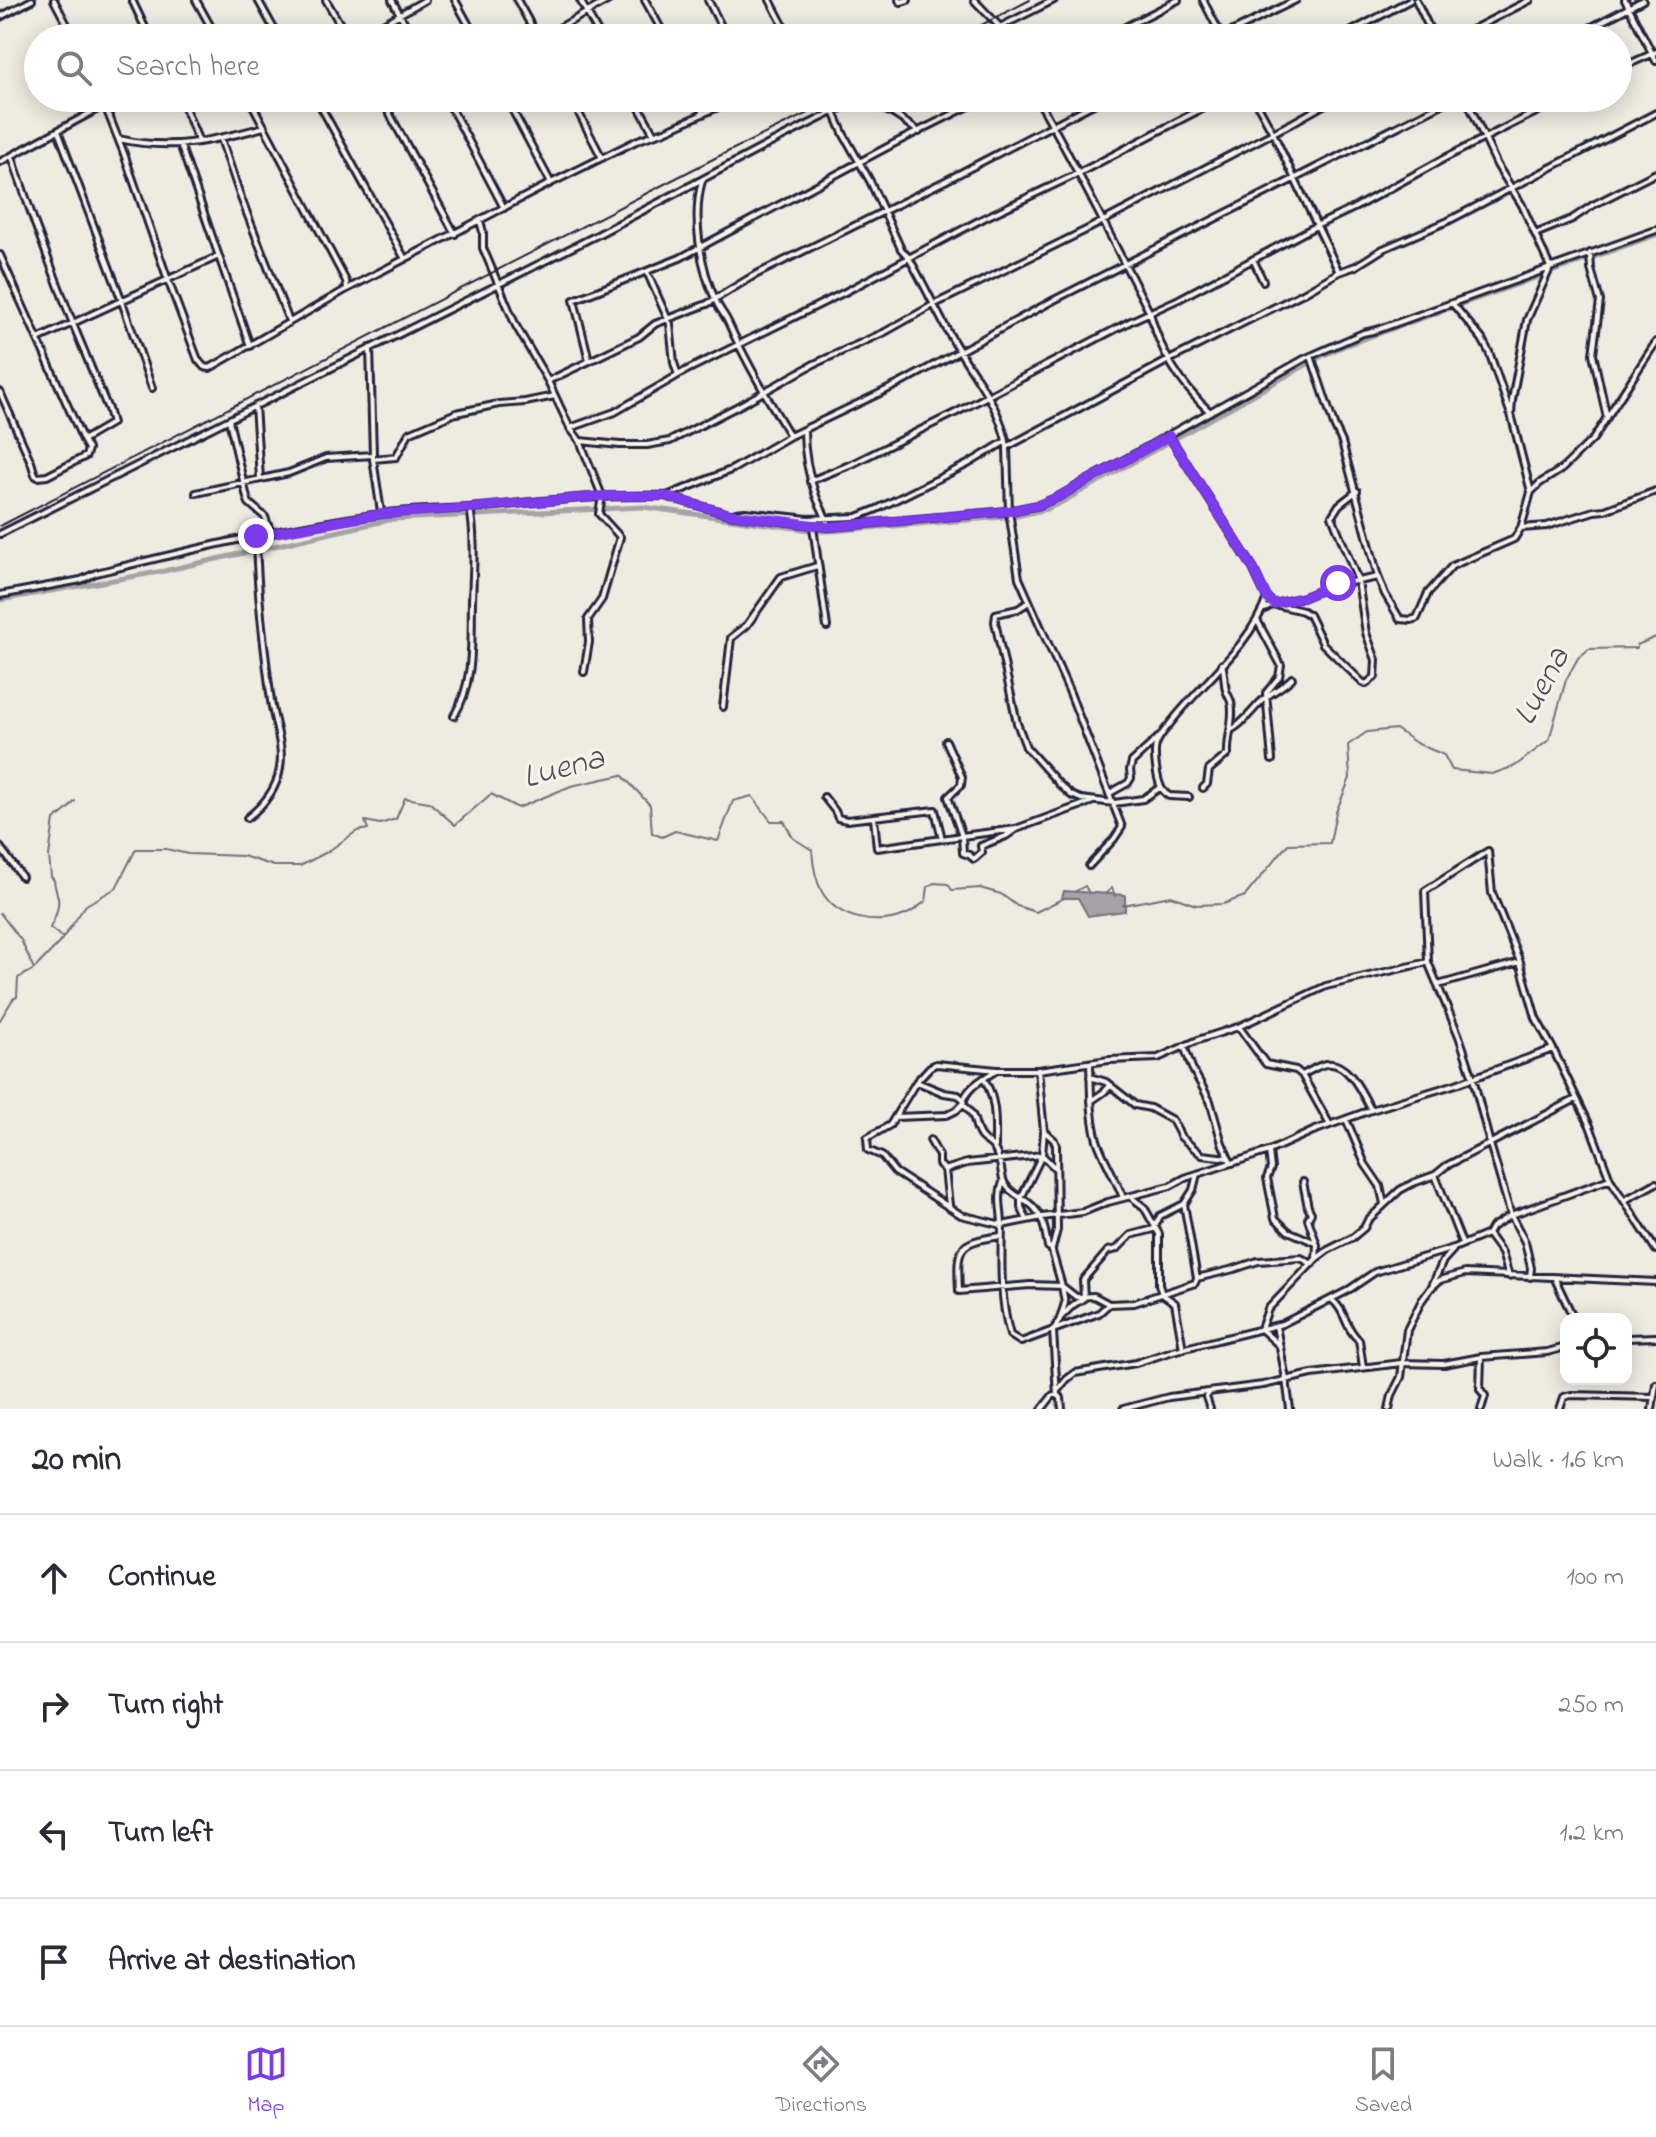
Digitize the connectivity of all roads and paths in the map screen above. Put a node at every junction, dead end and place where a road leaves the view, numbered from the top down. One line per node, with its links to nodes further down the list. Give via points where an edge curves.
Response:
1 (32, 0): 30 (street)
2 (54, 0): 31 (street)
3 (132, 0): 32 (street)
4 (196, 0): 33 (street)
5 (258, 0): 34 (street)
6 (326, 0): 35 (street)
7 (392, 0): 29 (street)
8 (425, 0): 29 (street)
9 (455, 0): 38 (street)
10 (517, 0): 39 (street)
11 (580, 0): 28 (street)
12 (609, 0): 28 (street)
13 (645, 0): 42 (street)
14 (708, 0): 43 (street)
15 (770, 0): 44 (street)
16 (899, 0): 17 (street)
17 (908, 0)
18 (974, 0): 45 (street)
19 (1054, 0): 46 (street)
20 (1178, 0): 47 (street)
21 (1203, 0): 48 (street)
22 (1296, 0): 49 (street)
23 (1413, 0): 50 (street); 51 (street)
24 (1530, 0): 52 (street)
25 (1625, 0): 27 (street)
26 (1643, 0): 27 (street)
27 (1628, 7): 53 (street); 54 (street)
28 (587, 12): 40 (street); 41 (street)
29 (400, 14): 36 (street); 37 (street)
30 (0, 17)
31 (67, 24)
32 (143, 24)
33 (209, 24)
34 (271, 24)
35 (340, 24)
36 (382, 24)
37 (405, 24)
38 (468, 24)
39 (532, 24)
40 (565, 24)
41 (593, 24)
42 (658, 24)
43 (720, 24)
44 (783, 24)
45 (997, 24)
46 (1006, 24)
47 (1131, 24)
48 (1214, 24)
49 (1249, 24)
50 (1366, 24)
51 (1426, 24)
52 (1483, 24)
53 (1597, 24)
54 (1654, 53): 55 (street); 56 (street)
55 (1656, 61)
56 (1632, 63)
57 (92, 112): 83 (street)
58 (108, 112): 88 (street)
59 (187, 112): 90 (street)
60 (256, 112): 82 (street)
61 (324, 112): 115 (street)
62 (389, 112): 108 (street)
63 (454, 112): 102 (street)
64 (513, 112): 100 (street)
65 (578, 112): 93 (street)
66 (642, 112): 86 (street)
67 (707, 112): 80 (street)
68 (892, 112): 84 (street)
69 (958, 112): 84 (street)
70 (1045, 112): 81 (street)
71 (1076, 112): 81 (street)
72 (1195, 112): 96 (street)
73 (1262, 112): 85 (street)
74 (1311, 112): 85 (street)
75 (1427, 112): 98 (street)
76 (1472, 112): 87 (street)
77 (1536, 112): 87 (street)
78 (831, 113): 95 (street); 99 (street)
79 (1656, 113): 101 (street)
80 (703, 114): 86 (street)
81 (1052, 124): 96 (street); 103 (street)
82 (264, 127): 89 (street); 124 (street)
83 (58, 131): 92 (street); 126 (street)
84 (919, 132): 95 (street)
85 (1273, 133): 98 (street); 105 (street)
86 (654, 134): 93 (street)
87 (1484, 138): 101 (street); 106 (street)
88 (119, 139): 91 (street); 121 (street)
89 (221, 139): 90 (street); 131 (street)
90 (199, 142): 91 (street)
91 (180, 144): 113 (street)
92 (12, 157): 94 (street); 132 (street)
93 (602, 158): 100 (street)
94 (0, 162)
95 (859, 162): 103 (street); 110 (street)
96 (1079, 173): 105 (street); 114 (street)
97 (1656, 173): 109 (street)
98 (1294, 180): 106 (street); 117 (street)
99 (702, 181): 110 (street, via 697,208); 123 (street)
100 (551, 183): 102 (street)
101 (1512, 187): 109 (street); 120 (street)
102 (504, 208): 104 (street)
103 (883, 211): 114 (street); 125 (street)
104 (480, 221): 108 (street); 123 (street, via 483,248)
105 (1102, 221): 117 (street); 128 (street)
106 (1316, 226): 116 (street); 120 (street)
107 (1656, 230): 111 (street)
108 (455, 234): 115 (street)
109 (1535, 234): 118 (street)
110 (701, 247): 119 (street); 125 (street)
111 (1590, 253): 118 (street); 152 (street, via 1600,301 1593,354)
112 (0, 255): 133 (street)
113 (219, 256): 121 (street); 136 (street)
114 (909, 258): 128 (street); 135 (street)
115 (405, 259): 124 (street)
116 (1253, 259): 122 (street); 129 (street)
117 (1125, 266): 129 (street); 138 (street)
118 (1550, 267): 127 (street); 151 (street, via 1527,320)
119 (647, 272): 130 (street); 140 (street, via 573,301)
120 (1339, 272): 141 (street)
121 (168, 280): 126 (street); 136 (street, via 204,367)
122 (1263, 281)
123 (499, 283): 137 (street); 143 (street, via 516,326)
124 (347, 289): 131 (street)
125 (715, 300): 130 (street); 135 (street)
126 (122, 301): 132 (street); 144 (street)
127 (1452, 303): 139 (street); 151 (street, via 1482,339)
128 (933, 305): 138 (street); 145 (street)
129 (1150, 313): 141 (street); 148 (street)
130 (668, 318): 140 (street); 142 (street)
131 (289, 321): 136 (street)
132 (73, 324): 133 (street); 158 (street, via 111,419 110,425)
133 (38, 339): 158 (street)
134 (1656, 342): 152 (street)
135 (738, 345): 142 (street); 145 (street)
136 (250, 346)
137 (370, 348): 149 (street); 161 (street)
138 (960, 352): 148 (street); 155 (street)
139 (1311, 356): 150 (street); 165 (street)
140 (589, 360): 143 (street)
141 (1169, 360): 150 (street); 160 (street)
142 (678, 375): 154 (street, via 615,412)
143 (548, 381): 147 (street)
144 (152, 388)
145 (764, 391): 156 (street); 159 (street, via 670,441)
146 (0, 392): 158 (street, via 38,477 86,456)
147 (555, 396): 154 (street); 161 (street, via 459,412 409,433 396,457)
148 (989, 396): 160 (street); 164 (street)
149 (255, 406): 153 (street); 162 (street)
150 (1210, 412): 157 (street)
151 (1511, 414): 167 (street)
152 (1607, 418): 167 (street, via 1574,459)
153 (229, 420): 163 (street); 180 (street)
154 (570, 428): 159 (street)
155 (804, 431): 156 (street); 164 (street)
156 (790, 436): 170 (street, via 733,469)
157 (1169, 436): 172 (street, via 1058,497); 186 (street)
158 (83, 440)
159 (580, 441): 169 (street)
160 (1007, 444): 172 (street); 175 (street, via 870,513)
161 (373, 457): 162 (street, via 326,458); 173 (street)
162 (260, 478): 163 (street)
163 (243, 481): 168 (street); 179 (street, via 249,503 263,515)
164 (810, 481): 175 (street)
165 (1357, 491): 183 (street); 184 (street, via 1332,516)
166 (1656, 491): 178 (street, via 1547,526)
167 (1531, 492): 178 (street)
168 (196, 493)
169 (602, 496): 170 (street); 171 (street); 193 (street, via 600,516 621,539 602,599 588,619)
170 (665, 496): 174 (street)
171 (470, 508): 173 (street); 197 (street, via 472,651 464,697)
172 (1009, 511): 177 (street); 187 (street, via 1017,569)
173 (381, 514): 179 (street)
174 (729, 514): 175 (street); 176 (street)
175 (828, 520): 177 (street)
176 (813, 527): 177 (street); 182 (street)
177 (828, 527)
178 (1521, 528): 183 (street, via 1514,539 1452,566 1428,593 1417,618 1397,616)
179 (271, 533): 181 (street)
180 (0, 534)
181 (256, 536): 185 (street); 209 (street, via 281,758 272,791)
182 (817, 566): 191 (street); 196 (street, via 781,577 747,625 731,638)
183 (1378, 577): 184 (street)
184 (1358, 581): 188 (street); 188 (street, via 1376,660 1375,677 1366,684 1323,644 1309,615)
185 (0, 595)
186 (1267, 598): 188 (street); 189 (street)
187 (1029, 602): 204 (street); 207 (street, via 996,614 995,622 1017,723 1026,747 1059,784 1071,795)
188 (1274, 604): 189 (street)
189 (1263, 610): 190 (street)
190 (1257, 620): 192 (street); 195 (street, via 1281,665)
191 (827, 627)
192 (1222, 664): 198 (street, via 1232,704); 199 (street)
193 (584, 672)
194 (1292, 678): 195 (street)
195 (1267, 697): 198 (street); 201 (street)
196 (723, 707)
197 (454, 716)
198 (1231, 730): 203 (street, via 1228,754 1209,770)
199 (1159, 736): 202 (street, via 1154,753); 204 (street, via 1132,762 1128,783)
200 (946, 741): 212 (street, via 962,777 948,797)
201 (1272, 760)
202 (1161, 787): 206 (street, via 1169,796); 208 (street, via 1143,799)
203 (1203, 788)
204 (1110, 793): 208 (street)
205 (824, 797): 210 (street, via 838,818)
206 (1189, 797)
207 (1095, 800): 208 (street); 211 (street)
208 (1114, 803): 215 (street, via 1122,827)
209 (247, 818)
210 (874, 818): 213 (street, via 935,810); 213 (street, via 877,848)
211 (1016, 829): 212 (street); 212 (street, via 981,846 974,859 963,853)
212 (962, 836): 213 (street)
213 (942, 839)
214 (0, 847): 216 (street)
215 (1089, 866)
216 (22, 877)
217 (1428, 962): 218 (street, via 1425,891 1488,851 1492,893); 219 (street); 220 (street, via 1326,986)
218 (1520, 962): 219 (street); 222 (street, via 1536,1018)
219 (1438, 985): 228 (street)
220 (1238, 1027): 221 (street); 226 (street, via 1266,1064)
221 (1184, 1046): 223 (street, via 1158,1058); 246 (street)
222 (1553, 1049): 228 (street); 232 (street)
223 (1090, 1064): 225 (street); 227 (street)
224 (997, 1070): 225 (street); 229 (street); 230 (street, via 936,1064)
225 (1038, 1070): 239 (street)
226 (1302, 1075): 235 (street, via 1335,1064 1356,1080); 238 (street)
227 (1090, 1077): 231 (street); 234 (street)
228 (1473, 1078): 235 (street); 241 (street)
229 (983, 1079): 233 (street); 242 (street, via 994,1107)
230 (916, 1082): 233 (street); 236 (street)
231 (1111, 1085): 234 (street); 246 (street, via 1135,1105 1174,1122 1181,1137 1202,1155)
232 (1576, 1099): 241 (street); 251 (street)
233 (963, 1101): 236 (street, via 947,1115); 242 (street, via 982,1137)
234 (1091, 1101): 255 (street, via 1098,1143)
235 (1371, 1110): 237 (street)
236 (895, 1117): 260 (street, via 867,1138 868,1150)
237 (1346, 1119): 238 (street); 259 (street)
238 (1330, 1125): 243 (street)
239 (1044, 1131): 244 (street); 247 (street, via 1056,1142)
240 (930, 1140): 248 (street)
241 (1490, 1144): 250 (street); 261 (street)
242 (995, 1147): 245 (street)
243 (1269, 1151): 246 (street); 269 (street, via 1267,1178 1275,1218 1288,1231)
244 (1042, 1155): 245 (street); 247 (street); 256 (street)
245 (999, 1160): 248 (street); 252 (street)
246 (1230, 1160): 249 (street)
247 (1056, 1169): 262 (street)
248 (945, 1170): 260 (street)
249 (1197, 1174): 255 (street); 258 (street)
250 (1435, 1175): 259 (street); 270 (street)
251 (1610, 1179): 257 (street); 261 (street)
252 (1003, 1182): 256 (street); 265 (street)
253 (1303, 1182): 269 (street)
254 (1656, 1183): 257 (street)
255 (1126, 1197): 262 (street); 266 (street, via 1144,1207)
256 (1021, 1198): 263 (street); 264 (street)
257 (1625, 1200): 273 (street)
258 (1184, 1204): 266 (street, via 1160,1216); 280 (street)
259 (1384, 1204): 272 (street, via 1352,1238)
260 (949, 1207): 265 (street, via 966,1217)
261 (1511, 1215): 267 (street); 277 (street)
262 (1058, 1216): 263 (street); 274 (street)
263 (1042, 1217): 264 (street); 274 (street)
264 (1027, 1220): 265 (street)
265 (1002, 1225): 268 (street)
266 (1155, 1227): 287 (street); 288 (street, via 1108,1251 1083,1280)
267 (1488, 1234): 270 (street); 278 (street, via 1502,1253)
268 (1001, 1236): 285 (street); 285 (street, via 966,1244 958,1263 959,1291)
269 (1316, 1244): 272 (street); 275 (street)
270 (1462, 1244): 271 (street)
271 (1454, 1248): 286 (street); 289 (street, via 1375,1272)
272 (1328, 1250): 275 (street)
273 (1656, 1250)
274 (1051, 1251): 284 (street)
275 (1316, 1259): 276 (street)
276 (1312, 1264): 280 (street, via 1301,1258 1258,1261); 294 (street, via 1268,1309)
277 (1531, 1268): 279 (street); 281 (street)
278 (1509, 1276): 279 (street); 286 (street, via 1465,1273)
279 (1530, 1277): 281 (street)
280 (1197, 1278): 287 (street, via 1193,1285)
281 (1541, 1278): 282 (street)
282 (1555, 1279): 283 (street); 291 (street)
283 (1656, 1282)
284 (1062, 1286): 285 (street); 288 (street); 292 (street, via 1065,1303)
285 (1003, 1288): 295 (street, via 1015,1340 1026,1342)
286 (1431, 1288): 302 (street, via 1406,1331)
287 (1162, 1294): 290 (street); 300 (street, via 1175,1303)
288 (1084, 1298): 290 (street, via 1094,1296); 292 (street)
289 (1331, 1299): 293 (street); 303 (street, via 1359,1340)
290 (1109, 1304): 295 (street)
291 (1571, 1313)
292 (1060, 1319): 295 (street)
293 (1276, 1326): 294 (street); 298 (street)
294 (1261, 1329): 298 (street); 300 (street)
295 (1053, 1331): 306 (street)
296 (1656, 1337): 297 (street)
297 (1632, 1338)
298 (1280, 1346): 304 (street)
299 (1560, 1348): 301 (street)
300 (1183, 1349): 306 (street, via 1075,1373)
301 (1481, 1357): 302 (street, via 1444,1364); 316 (street)
302 (1401, 1363): 303 (street); 315 (street)
303 (1363, 1367): 304 (street)
304 (1286, 1379): 307 (street); 314 (street)
305 (1656, 1384): 308 (street)
306 (1057, 1393): 310 (street); 311 (street)
307 (1209, 1393): 309 (street, via 1169,1397); 313 (street)
308 (1654, 1397): 317 (street, via 1571,1395 1564,1397); 318 (street)
309 (1143, 1407): 312 (street)
310 (1042, 1409)
311 (1062, 1409)
312 (1123, 1409)
313 (1210, 1409)
314 (1290, 1409)
315 (1389, 1409)
316 (1481, 1409)
317 (1560, 1409)
318 (1652, 1409)

